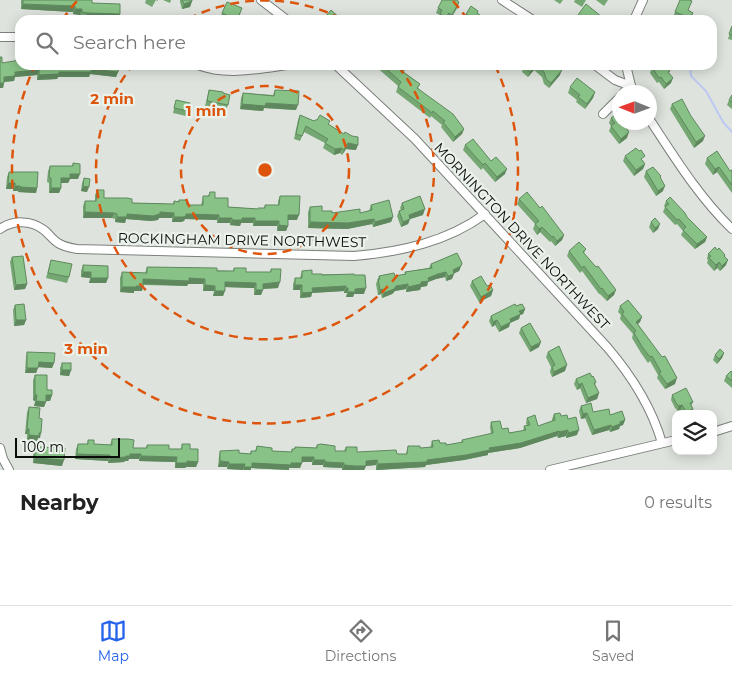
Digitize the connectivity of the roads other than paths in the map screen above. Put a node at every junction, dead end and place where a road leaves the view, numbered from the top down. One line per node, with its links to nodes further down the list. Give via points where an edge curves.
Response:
1 (261, 0): 4 (street)
2 (502, 0): 5 (street)
3 (643, 0): 6 (street)
4 (280, 15)
5 (525, 15)
6 (636, 15)
7 (0, 37): 8 (street)
8 (15, 37)
9 (220, 70): 10 (street)
10 (244, 70)
11 (341, 70): 19 (street, MORNINGTON DRIVE NORTHWEST, via 415,139)
12 (602, 70): 14 (street)
13 (627, 70): 15 (street)
14 (624, 85)
15 (631, 85)
16 (612, 105): 17 (street)
17 (603, 114)
18 (657, 130): 21 (street, via 707,203)
19 (485, 214): 20 (street, ROCKINGHAM DRIVE NORTHWEST, via 427,243 385,254 354,256 77,249 58,243 31,224 18,222); 25 (street, MORNINGTON DRIVE NORTHWEST, via 619,361 642,396)
20 (0, 229)
21 (732, 229)
22 (732, 426): 23 (street)
23 (717, 431)
24 (672, 441): 25 (street)
25 (662, 443): 28 (street)
26 (0, 448): 27 (street)
27 (9, 470)
28 (550, 470)

